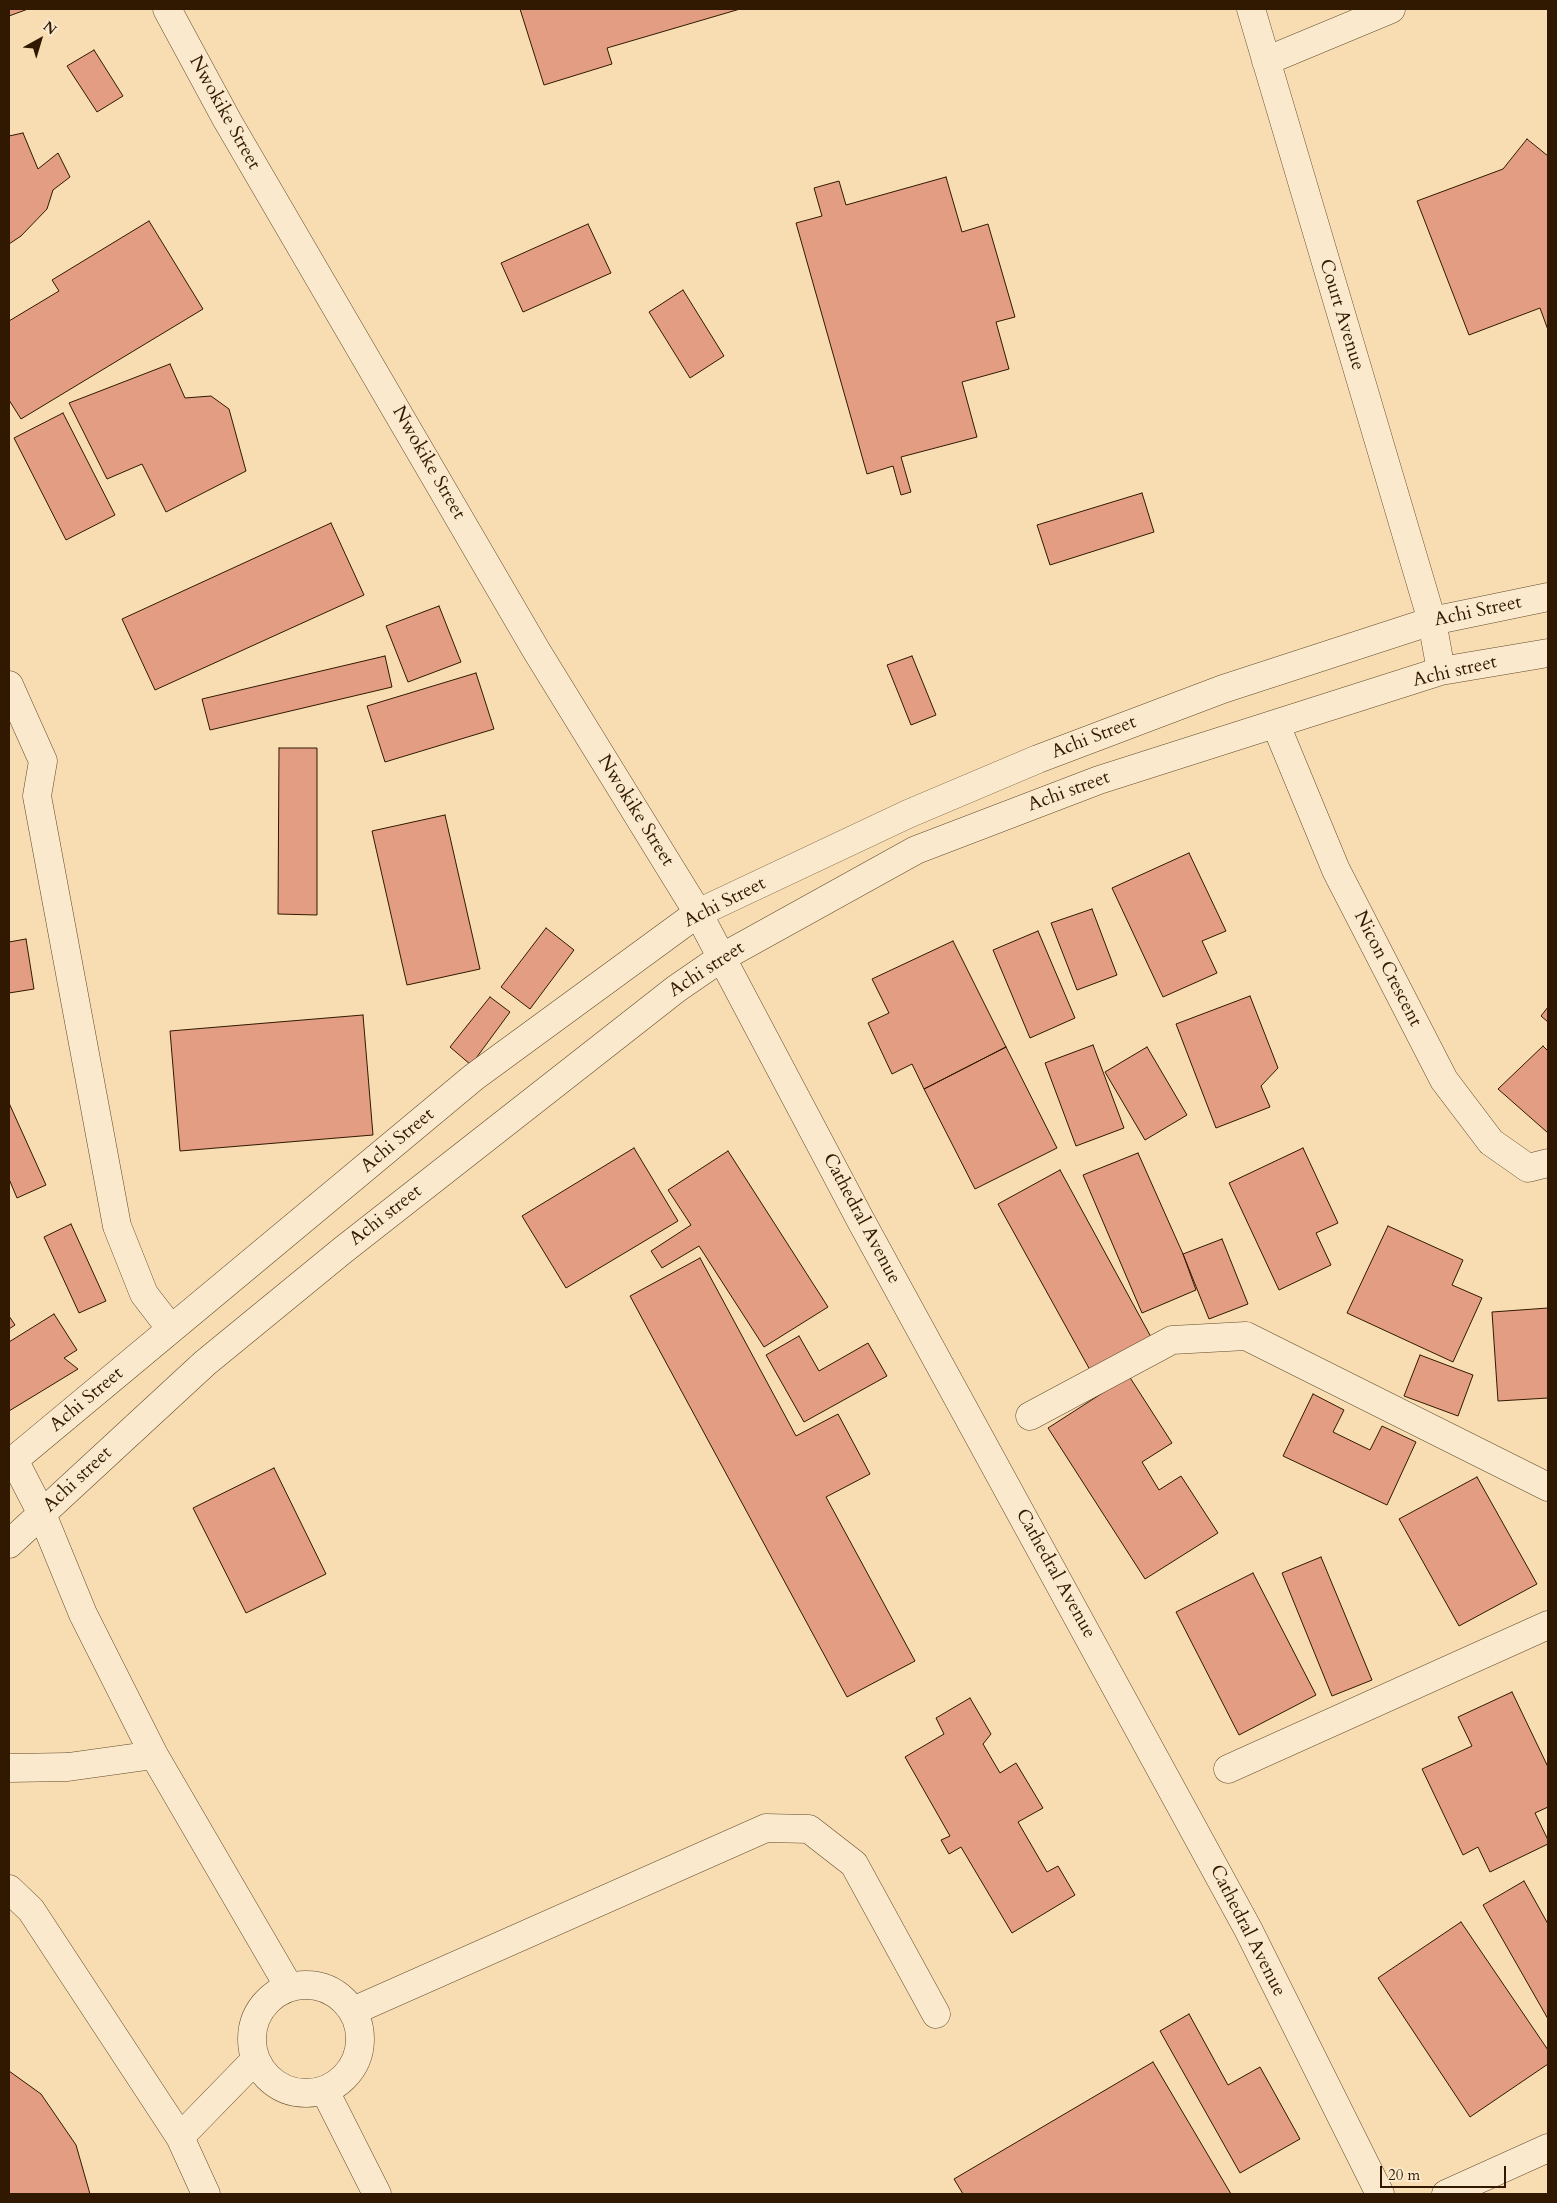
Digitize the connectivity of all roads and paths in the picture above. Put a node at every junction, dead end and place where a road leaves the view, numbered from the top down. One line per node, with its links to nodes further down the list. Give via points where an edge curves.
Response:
1 (167, 9): 11 (street, Nwokike Street, via 227,120 536,650)
2 (1251, 9): 4 (street, Court Avenue)
3 (1391, 9): 4 (street)
4 (1266, 61): 6 (street, Court Avenue)
5 (1548, 597): 6 (street, Achi Street)
6 (1432, 620): 8 (street, Court Avenue); 11 (street, Achi Street, via 1224,689 1038,759 908,814)
7 (1548, 653): 8 (street, Achi street)
8 (1441, 671): 10 (street, Achi street)
9 (9, 685): 14 (street, via 43,761 37,796 117,1226 144,1294)
10 (1276, 725): 12 (street, Achi street, via 1099,780 916,850); 13 (street, Nicon Crescent, via 1336,870 1444,1080 1491,1142 1528,1168)
11 (698, 913): 12 (street, Nwokike Street); 14 (street, Achi Street, via 474,1076)
12 (721, 958): 18 (street, Achi street, via 676,989 343,1250 205,1363); 34 (street, Cathedral Avenue, via 1248,1929)
13 (1548, 1163)
14 (171, 1329): 16 (street, Achi Street)
15 (1030, 1416): 17 (street, via 1172,1340 1246,1336)
16 (11, 1462): 18 (street)
17 (1548, 1487)
18 (42, 1514): 19 (street, Achi street); 21 (street, via 83,1614)
19 (9, 1544)
20 (1548, 1625): 23 (street)
21 (154, 1755): 22 (street, via 68,1767); 25 (street)
22 (9, 1768)
23 (1228, 1769)
24 (9, 1889): 30 (street, via 31,1910)
25 (289, 1987): 26 (street, via 313,1985 336,1993); 28 (street, via 269,1998 255,2016 251,2038)
26 (353, 2011): 27 (street, via 766,1828 809,1830 854,1864); 29 (street, via 361,2033 358,2058 345,2078)
27 (936, 2014)
28 (255, 2060): 29 (street, via 271,2082 297,2094); 30 (street)
29 (325, 2091): 33 (street)
30 (180, 2137): 32 (street)
31 (1548, 2148): 35 (street)
32 (206, 2194)
33 (377, 2194)
34 (1380, 2194)
35 (1446, 2194)

